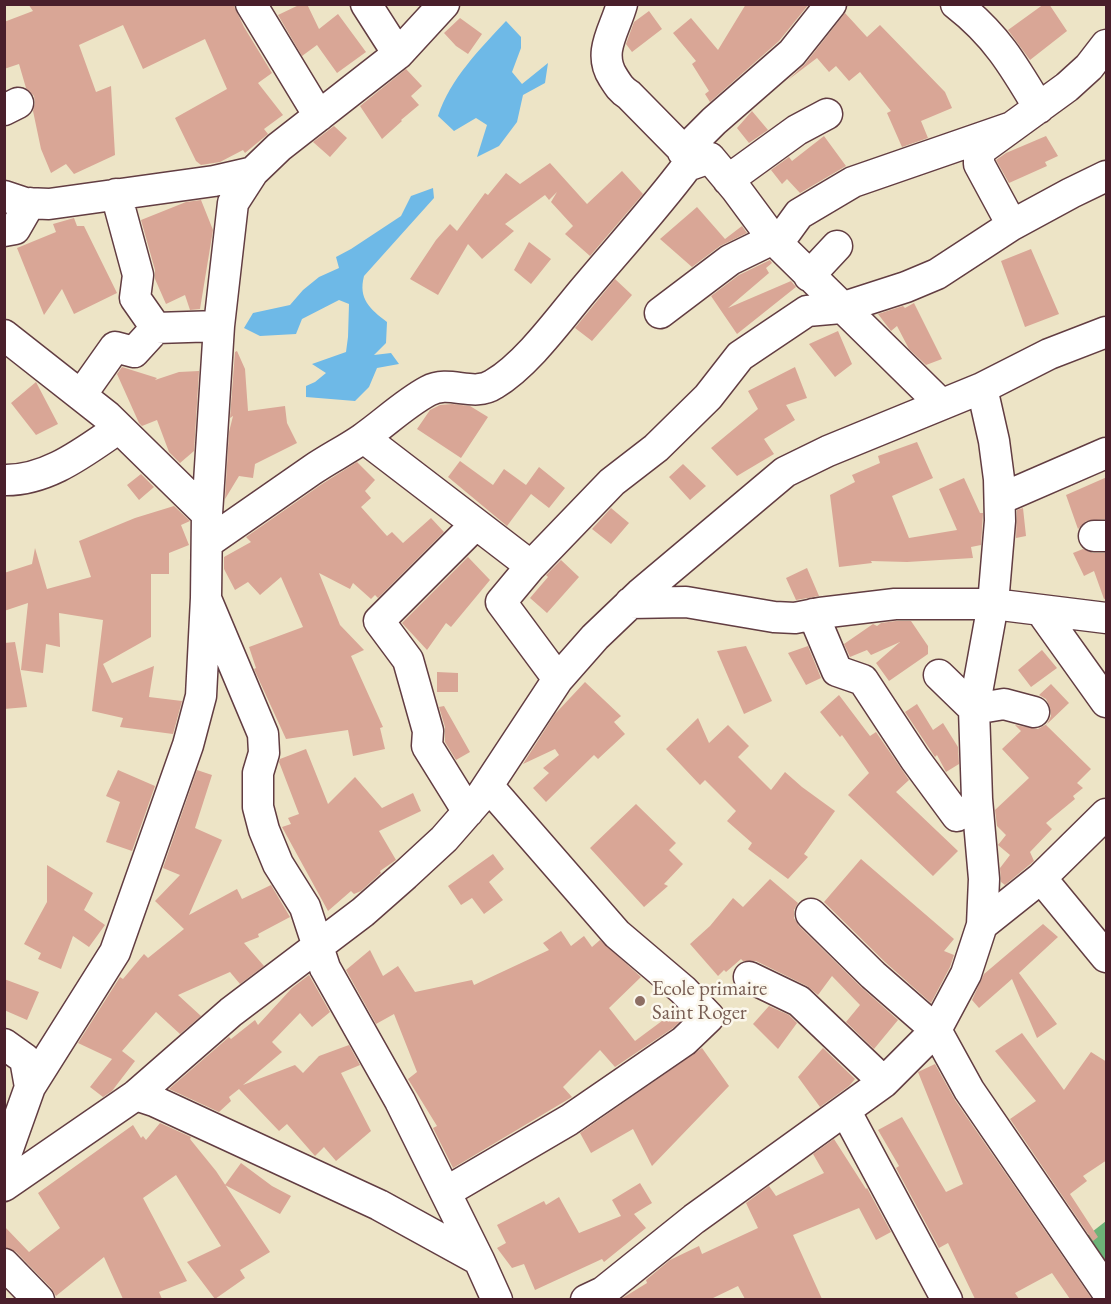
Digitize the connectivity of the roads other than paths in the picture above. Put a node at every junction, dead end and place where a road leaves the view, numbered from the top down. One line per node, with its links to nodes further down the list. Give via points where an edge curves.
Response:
1 (251, 4): 11 (street)
2 (366, 4): 8 (street)
3 (444, 4): 8 (street)
4 (622, 4): 13 (street, via 605,56 610,72 622,91)
5 (831, 4): 13 (street, via 792,53 714,121)
6 (976, 10): 9 (street)
7 (1104, 52): 9 (street)
8 (398, 54): 11 (street)
9 (1039, 108): 12 (street)
10 (827, 114): 13 (street, via 797,130)
11 (320, 116): 14 (street)
12 (1012, 127): 18 (street, via 979,152 978,157); 20 (street, via 853,182 799,214)
13 (707, 163): 20 (street); 33 (street, via 687,166 556,323 523,360 494,384 483,390 438,386 405,405)
14 (253, 172): 16 (street); 25 (street, via 233,203)
15 (1107, 176): 18 (street)
16 (116, 194): 17 (street, via 49,204); 26 (street, via 138,275 135,298)
17 (17, 200): 19 (street, via 15,229)
18 (1012, 225): 23 (street, via 937,274)
19 (4, 231)
20 (775, 241): 22 (street); 24 (street, via 730,260)
21 (837, 246): 22 (street)
22 (809, 276): 23 (street)
23 (841, 308): 31 (street); 39 (street, via 807,311 740,356 708,397 656,448 612,482)
24 (660, 313)
25 (219, 326): 26 (street); 38 (street)
26 (156, 328): 30 (street, via 134,352 115,347)
27 (1107, 332): 29 (street, via 1049,354)
28 (4, 335): 30 (street)
29 (982, 388): 31 (street); 36 (street, via 994,441)
30 (81, 395): 32 (street)
31 (941, 404): 41 (street, via 785,472)
32 (118, 428): 35 (street, via 58,467 33,477); 38 (street)
33 (364, 438): 37 (street); 38 (street)
34 (1107, 453): 36 (street)
35 (4, 480)
36 (1000, 499): 42 (street)
37 (476, 524): 39 (street); 52 (street, via 379,621 408,660 428,731 427,746)
38 (207, 528): 40 (street)
39 (531, 566): 47 (street, via 501,602)
40 (206, 598): 58 (street, via 263,734 258,807 264,830 278,864 305,907); 64 (street, via 201,696 189,745 147,864 115,952)
41 (630, 603): 44 (street, via 686,602 774,617); 47 (street)
42 (993, 604): 43 (street); 44 (street, via 895,604); 49 (street)
43 (1041, 611): 45 (street); 48 (street)
44 (813, 614): 54 (street, via 837,671 863,680)
45 (1107, 618)
46 (939, 675): 49 (street)
47 (558, 679): 51 (street)
48 (1107, 702)
49 (974, 709): 50 (street, via 1004,704); 57 (street, via 984,879)
50 (1034, 712)
51 (489, 787): 52 (street); 69 (street, via 617,934 710,1017 684,1041 569,1120)
52 (468, 812): 58 (street, via 405,875)
53 (1107, 814): 55 (street)
54 (957, 816)
55 (1041, 878): 57 (street); 59 (street)
56 (811, 914): 61 (street)
57 (982, 925): 61 (street, via 966,974)
58 (318, 947): 65 (street, via 231,1012); 69 (street, via 325,968)
59 (1107, 957)
60 (749, 976): 63 (street, via 799,1001)
61 (936, 1030): 63 (street); 72 (street, via 969,1090)
62 (4, 1044): 64 (street, via 25,1059)
63 (884, 1082): 66 (street)
64 (30, 1087): 67 (street)
65 (136, 1095): 68 (street); 70 (street, via 379,1205)
66 (845, 1110): 75 (street, via 694,1219 603,1292); 76 (street)
67 (4, 1161)
68 (4, 1186)
69 (446, 1192): 70 (street)
70 (479, 1260): 74 (street)
71 (4, 1264): 73 (street)
72 (1107, 1290)
73 (39, 1299)
74 (497, 1299)
75 (586, 1299)
76 (947, 1299)

